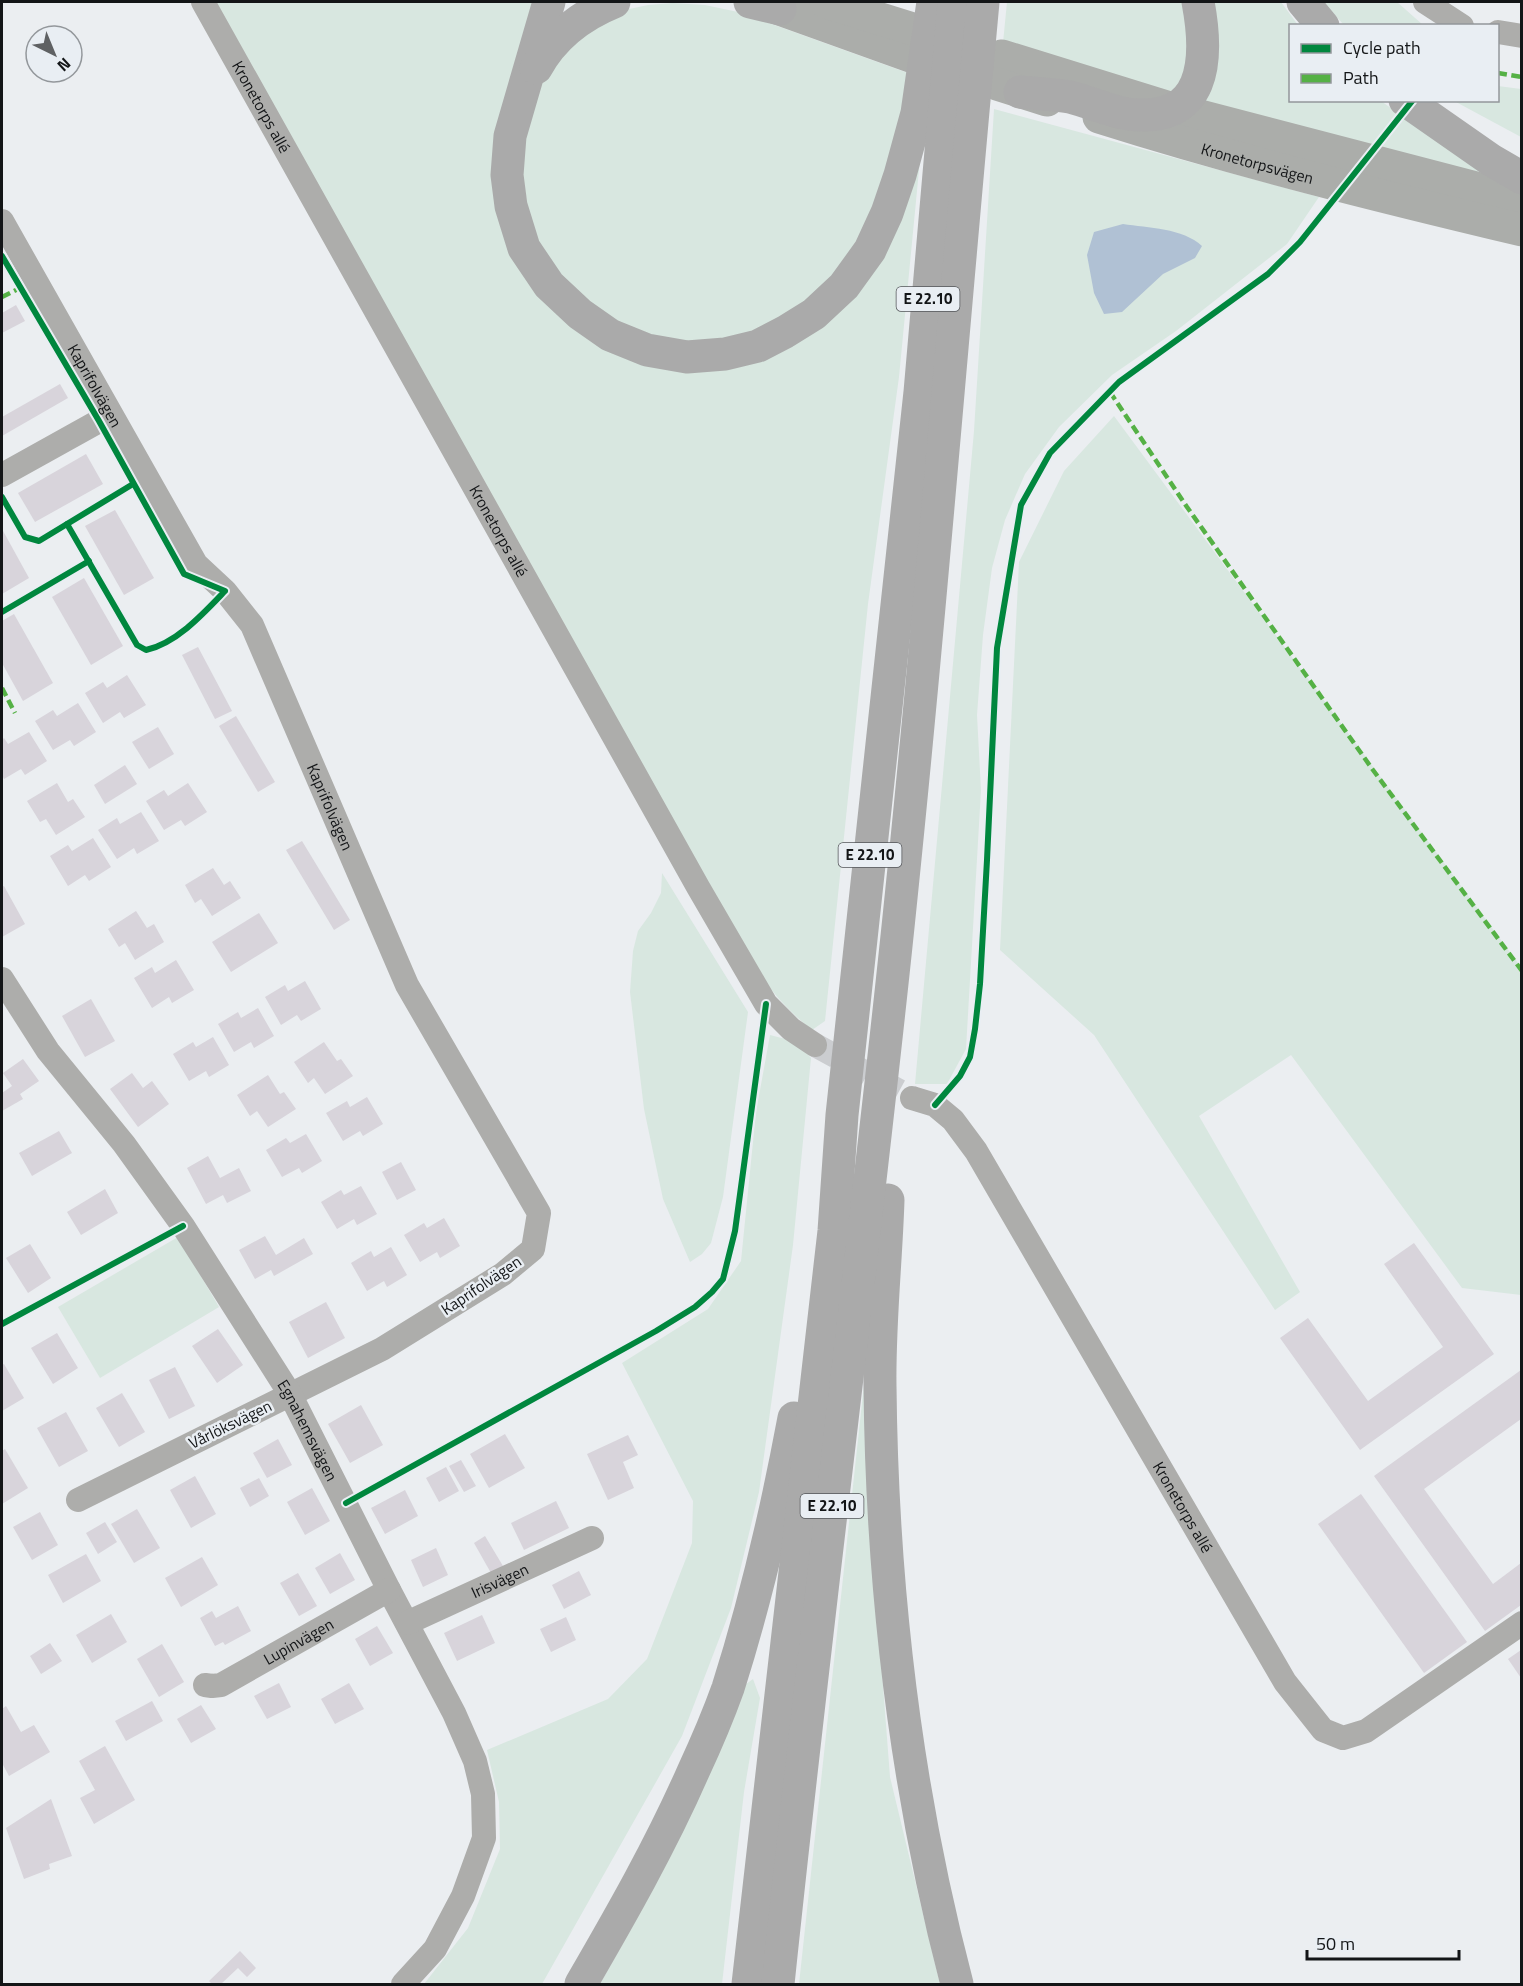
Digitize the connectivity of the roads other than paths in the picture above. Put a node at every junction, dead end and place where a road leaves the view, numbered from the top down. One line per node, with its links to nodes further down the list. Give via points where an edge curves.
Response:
1 (202, 2): 28 (street, Kronetorps allé, via 755,987 774,1013)
2 (549, 2): 17 (highway)
3 (614, 2): 17 (highway, via 593,10 565,32 544,54)
4 (826, 2): 11 (main road, via 914,43)
5 (933, 2): 17 (highway, via 917,113 887,213 870,250 844,285 814,314 758,346 725,354 687,357 646,350 610,335 549,285 525,248 511,206 507,175 510,136)
6 (954, 2): 30 (highway, E 22.10, via 920,392)
7 (982, 2): 27 (highway, E 22.10)
8 (1198, 2): 19 (highway, via 1202,63 1190,96)
9 (1303, 2): 12 (highway)
10 (1425, 2): 13 (street)
11 (763, 4)
12 (1321, 24)
13 (1459, 24)
14 (1499, 32): 15 (street)
15 (1521, 36)
16 (1006, 78): 19 (highway, via 1126,113 1156,115); 23 (main road, Kronetorpsvägen, via 1176,142 1367,194)
17 (523, 93)
18 (1407, 102): 20 (highway)
19 (1173, 109): 21 (main road, Kronetorpsvägen)
20 (1521, 178)
21 (1521, 200)
22 (2, 221): 24 (street, Kaprifolvägen)
23 (1521, 230)
24 (110, 415): 25 (street); 31 (street, Kaprifolvägen, via 196,564 225,591 252,625 406,985 539,1213 533,1249 503,1274)
25 (2, 474)
26 (2, 979): 32 (street, Egnahemsvägen, via 48,1052 124,1144 183,1226)
27 (888, 1027): 42 (highway, E 22.10); 43 (highway, via 892,1112 879,1385 885,1549 910,1762 926,1859)
28 (815, 1045)
29 (912, 1098): 37 (street, Kronetorps allé, via 935,1105 953,1120 976,1150 1285,1682 1323,1730 1343,1738 1366,1731)
30 (842, 1115): 40 (highway, via 812,1261 797,1398 782,1486 728,1689 675,1812); 41 (highway, E 22.10, via 834,1231)
31 (382, 1349): 32 (street, Vårlöksvägen)
32 (290, 1394): 33 (street, Vårlöksvägen); 35 (street, Egnahemsvägen)
33 (78, 1500)
34 (592, 1538): 36 (street, Irisvägen)
35 (389, 1590): 36 (street, Egnahemsvägen); 38 (street, Lupinvägen, via 221,1685)
36 (407, 1623): 39 (street, Egnahemsvägen, via 475,1761 483,1794 484,1838 464,1896 435,1949)
37 (1521, 1623)
38 (205, 1684)
39 (403, 1984)
40 (581, 1984)
41 (748, 1984)
42 (778, 1984)
43 (957, 1984)

